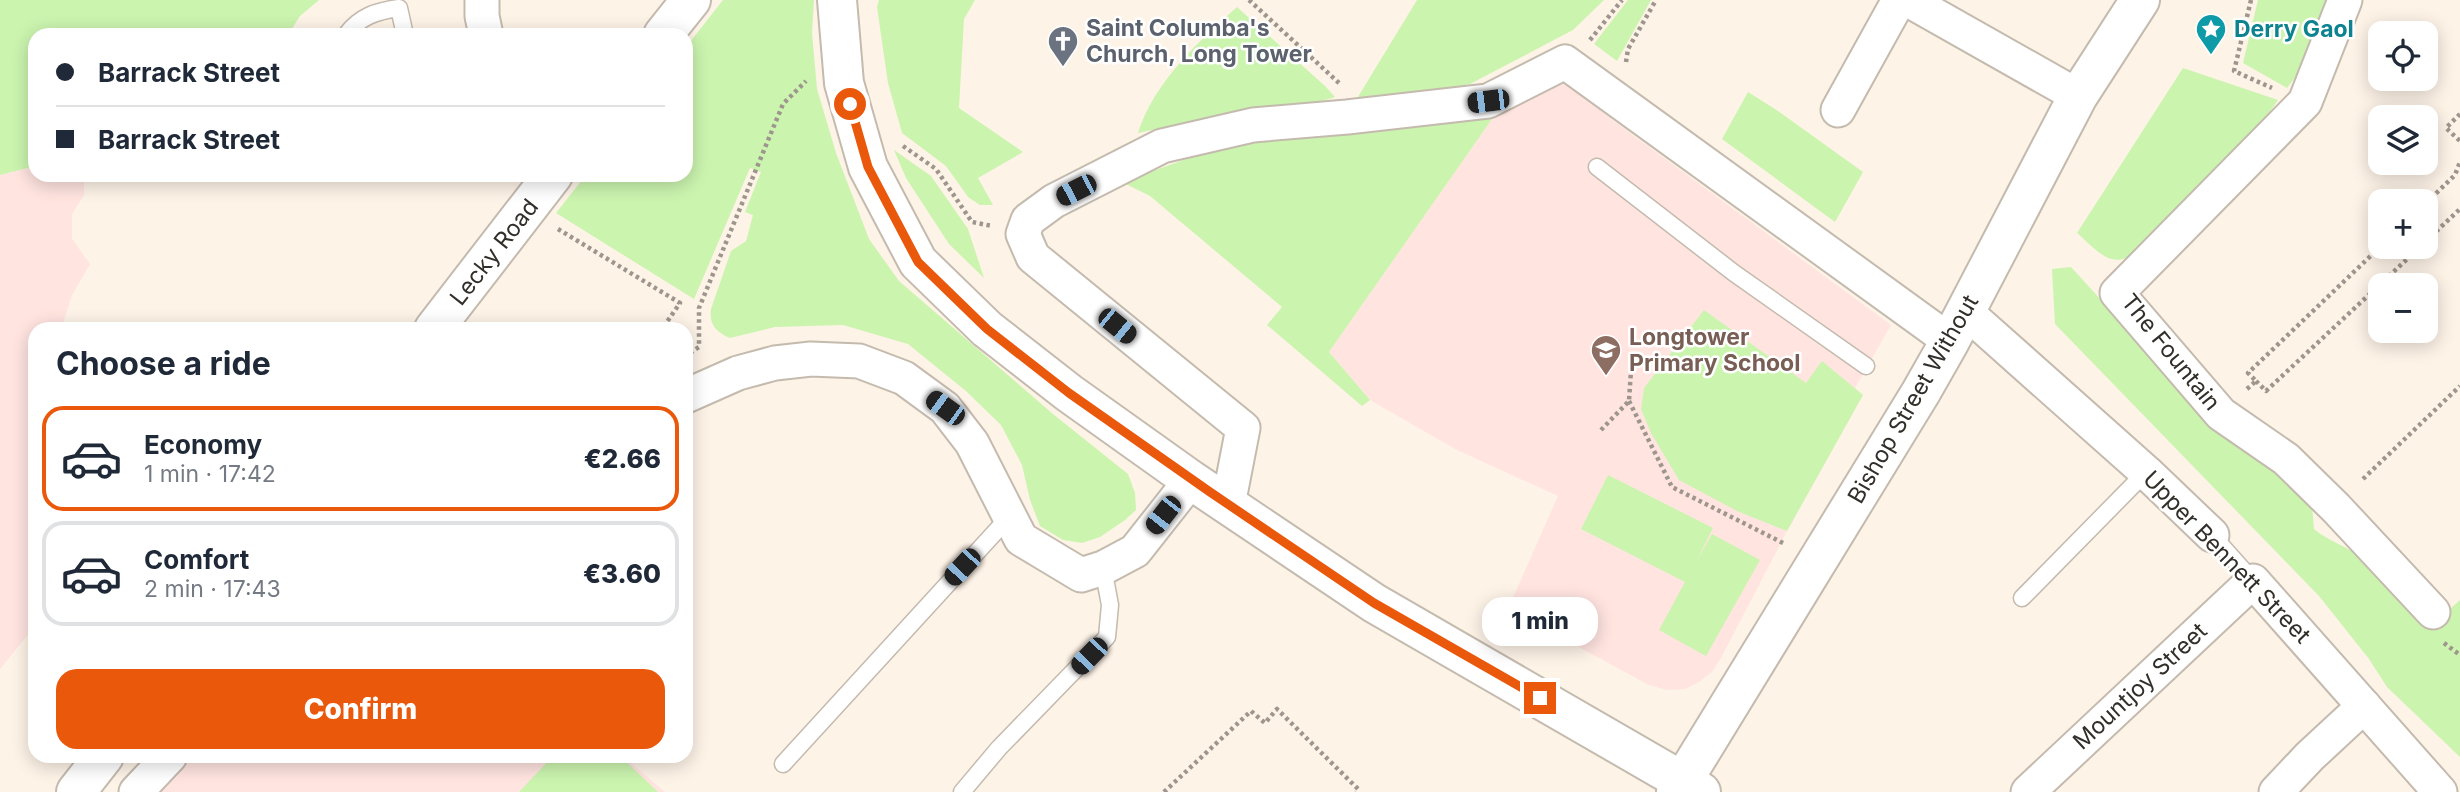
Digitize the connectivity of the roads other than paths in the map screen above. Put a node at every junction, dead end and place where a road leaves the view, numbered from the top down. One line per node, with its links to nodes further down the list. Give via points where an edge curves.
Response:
1 (482, 0): 10 (street)
2 (691, 0): 11 (main road)
3 (837, 0): 21 (main road, via 844,83 868,167 918,262 987,329)
4 (1899, 0): 13 (street)
5 (1908, 0): 12 (street)
6 (2140, 0): 12 (main road, Bishop Street Without)
7 (2345, 0): 28 (street, The Fountain, via 2305,102 2117,293 2220,412 2286,460)
8 (351, 28): 9 (lane, via 372,12 399,8)
9 (403, 28)
10 (485, 28)
11 (669, 28)
12 (2078, 96): 17 (main road, Bishop Street Without)
13 (1838, 110)
14 (1597, 167): 18 (lane, via 1734,273)
15 (548, 182): 16 (main road, Lecky Road)
16 (439, 322)
17 (1958, 326): 20 (street, Upper Bennett Street); 22 (street, Upper Bennett Street, via 1565,62 1488,101 1253,125 1162,146 1054,201 1028,220 1023,234 1033,257 1243,428); 33 (main road, Bishop Street Without)
18 (1866, 366)
19 (693, 393): 23 (street, via 738,373 811,359 859,361 904,378 945,408 972,443)
20 (2146, 472): 24 (street, Upper Bennett Street); 27 (lane)
21 (1191, 480): 22 (main road); 25 (street, via 1135,551)
22 (1228, 505): 33 (main road, via 1374,603)
23 (1009, 517): 25 (street, via 1021,539 1081,575); 32 (lane)
24 (2212, 535): 26 (lane, Upper Bennett Street)
25 (1103, 568): 36 (lane, via 1110,605 1107,637)
26 (2253, 581): 29 (street, Upper Bennett Street); 37 (street, Mountjoy Street)
27 (2022, 598)
28 (2432, 612)
29 (2364, 706): 38 (street); 39 (street, Upper Bennett Street)
30 (99, 763): 34 (main road)
31 (163, 763): 35 (street)
32 (783, 764)
33 (1686, 788)
34 (76, 792)
35 (136, 792)
36 (962, 792)
37 (2028, 792)
38 (2276, 792)
39 (2440, 792)

